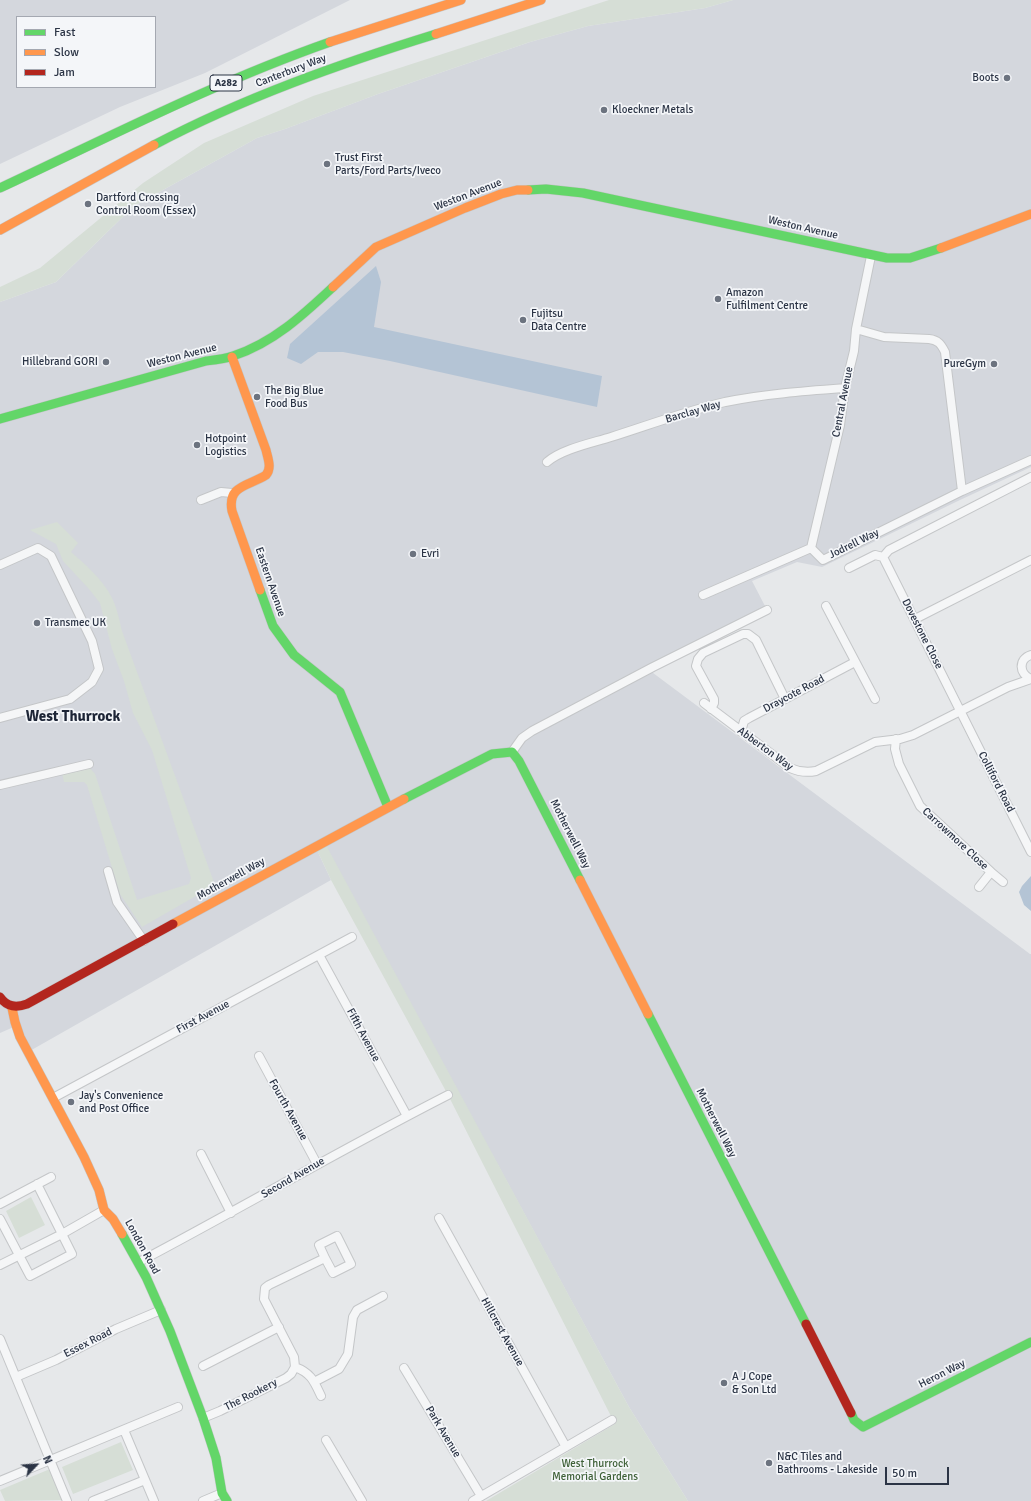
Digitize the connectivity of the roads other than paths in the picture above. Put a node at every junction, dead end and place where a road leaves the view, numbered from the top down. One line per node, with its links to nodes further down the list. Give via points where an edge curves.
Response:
1 (461, 0): 3 (main road, Canterbury Way / A282, via 264,67)
2 (541, 0): 5 (main road, Canterbury Way / A282, via 333,67 260,96 186,128)
3 (0, 188)
4 (1031, 214): 6 (main road, Weston Avenue, via 910,258)
5 (0, 230)
6 (871, 256): 7 (street, Central Avenue); 8 (main road, Weston Avenue, via 583,193 546,189 517,190 465,208 376,247 287,328)
7 (856, 329): 9 (street, Central Avenue, via 854,351); 14 (street, via 884,337 935,340 941,343 945,352)
8 (232, 357): 10 (main road, Weston Avenue, via 206,361); 15 (main road, via 270,466 268,473 261,478)
9 (845, 388): 12 (street, Barclay Way, via 793,392 726,402 693,410 582,446 553,457); 17 (street, Central Avenue, via 840,425)
10 (0, 419)
11 (1031, 460): 14 (street)
12 (547, 462)
13 (1031, 477): 18 (street, via 889,550)
14 (962, 491): 17 (street, Jodrell Way, via 823,560)
15 (232, 493): 16 (street, via 221,492); 42 (main road, Eastern Avenue, via 232,511 272,626 294,655 340,692)
16 (201, 500)
17 (811, 548): 22 (street, Jodrell Way)
18 (882, 557): 21 (street, via 875,555); 25 (street, Dovestone Close)
19 (1031, 560): 25 (street)
20 (0, 565): 36 (street, via 38,548 51,556 92,641 99,669 92,682 70,700)
21 (849, 568)
22 (703, 595)
23 (826, 606): 27 (street)
24 (767, 610): 39 (street, via 532,731 522,738)
25 (915, 619): 35 (street, Dovestone Close)
26 (1030, 654): 28 (street, Abberton Way)
27 (855, 662): 31 (street, Draycote Road); 32 (street)
28 (1021, 665): 29 (street, via 1025,675); 30 (street, Abberton Way, via 1017,676)
29 (1031, 679): 30 (street, Abberton Way)
30 (1008, 687): 35 (street, Abberton Way)
31 (785, 698): 34 (street, via 756,640 748,634 743,634 703,653 698,659 696,666 714,699); 37 (street, Draycote Road, via 744,721)
32 (875, 699)
33 (704, 703): 34 (street, Abberton Way)
34 (711, 709): 37 (street, Abberton Way)
35 (961, 711): 38 (street, Abberton Way, via 913,735); 43 (street, Colliford Road)
36 (0, 718)
37 (741, 732): 38 (street, Abberton Way, via 790,768 803,772 816,770 875,742)
38 (896, 739): 45 (street, Carrowmore Close, via 898,764 920,806)
39 (512, 752): 42 (main road, Motherwell Way, via 492,754); 85 (main road, Motherwell Way, via 519,761 851,1416)
40 (89, 764): 41 (street)
41 (0, 784)
42 (388, 807): 49 (main road, Motherwell Way)
43 (1031, 852)
44 (108, 871): 49 (street, via 117,902)
45 (991, 872): 46 (street, Carrowmore Close); 47 (street, Carrowmore Close)
46 (1003, 882)
47 (979, 887)
48 (352, 937): 50 (street, First Avenue)
49 (144, 941): 52 (main road, Motherwell Way, via 27,1004)
50 (319, 955): 55 (street, First Avenue); 56 (street, Fifth Avenue)
51 (0, 997): 52 (main road)
52 (12, 1008): 55 (main road, London Road, via 19,1034)
53 (258, 1056): 58 (street, Fourth Avenue)
54 (448, 1095): 56 (street, Second Avenue)
55 (53, 1098): 62 (main road, London Road, via 88,1166 103,1200)
56 (407, 1116): 58 (street, Second Avenue)
57 (201, 1154): 63 (street)
58 (317, 1164): 63 (street, Second Avenue)
59 (51, 1177): 60 (street)
60 (37, 1184): 61 (street); 66 (street)
61 (0, 1204)
62 (104, 1210): 66 (street); 69 (main road, London Road, via 119,1226)
63 (231, 1213): 69 (street, Second Avenue)
64 (439, 1218): 88 (street, Hillcrest Avenue)
65 (0, 1219): 67 (street)
66 (62, 1234): 67 (street); 67 (street, via 72,1254 30,1276)
67 (19, 1256): 70 (street)
68 (325, 1258): 68 (street, via 319,1245 337,1236 351,1264 333,1273); 73 (street, via 265,1288 264,1299)
69 (139, 1262): 72 (main road, London Road)
70 (0, 1265)
71 (383, 1296): 80 (street, via 357,1310 353,1317 348,1354 339,1369)
72 (161, 1310): 79 (street, Essex Road); 83 (main road, London Road)
73 (279, 1327): 76 (street); 77 (street, via 294,1357)
74 (0, 1339): 79 (street)
75 (1031, 1342): 85 (main road, Heron Way)
76 (203, 1366)
77 (295, 1367): 80 (street, via 306,1372); 83 (street, The Rookery, via 286,1378)
78 (404, 1368): 92 (street, Park Avenue)
79 (16, 1377): 89 (street)
80 (314, 1382): 81 (street)
81 (321, 1396)
82 (178, 1407): 86 (street)
83 (203, 1418): 93 (main road, London Road)
84 (612, 1420): 88 (street)
85 (863, 1426)
86 (124, 1430): 89 (street); 90 (street)
87 (326, 1440): 98 (street)
88 (566, 1447): 92 (street)
89 (50, 1460): 91 (street); 94 (street)
90 (145, 1480): 95 (street); 96 (street)
91 (0, 1481)
92 (481, 1496): 99 (street)
93 (225, 1497): 97 (street)
94 (67, 1501)
95 (93, 1501)
96 (154, 1501)
97 (203, 1501)
98 (362, 1501)
99 (473, 1501)

